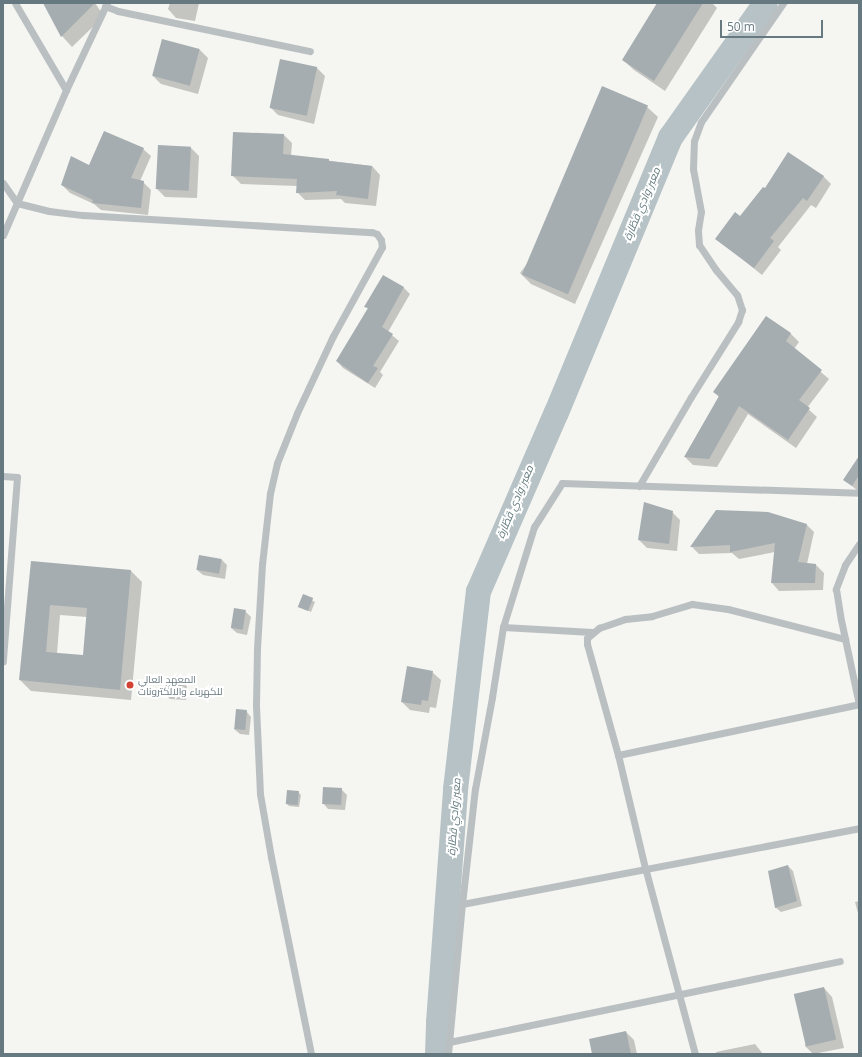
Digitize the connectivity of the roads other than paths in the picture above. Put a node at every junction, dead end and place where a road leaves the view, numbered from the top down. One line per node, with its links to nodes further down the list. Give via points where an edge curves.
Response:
1 (15, 3): 5 (street)
2 (782, 3): 10 (street, via 701,122 694,141 693,169 701,212 699,245 737,295 742,310 738,322)
3 (106, 4): 4 (street, via 118,12); 5 (street)
4 (310, 51)
5 (66, 90): 7 (street)
6 (3, 183): 7 (street)
7 (16, 203): 8 (street); 25 (street, via 49,211 83,215 372,232 381,240 382,247 333,336 277,463 270,493 262,564 256,706 260,794)
8 (3, 235)
9 (3, 476): 16 (street, via 17,477)
10 (639, 486): 11 (street); 13 (street, via 562,483 534,527)
11 (859, 493)
12 (859, 544): 15 (street, via 845,565 836,590)
13 (503, 627): 14 (street); 21 (street, via 475,789)
14 (592, 632): 15 (street, via 625,619 652,616 692,604 728,609); 18 (street, via 587,638 587,644)
15 (845, 639): 17 (street)
16 (3, 661)
17 (859, 704): 18 (street)
18 (618, 755): 20 (street)
19 (859, 828): 20 (street)
20 (645, 868): 21 (street); 23 (street)
21 (462, 904): 24 (street)
22 (840, 961): 23 (street)
23 (680, 994): 24 (street); 27 (street)
24 (449, 1042): 26 (street)
25 (311, 1054)
26 (448, 1054)
27 (695, 1054)

